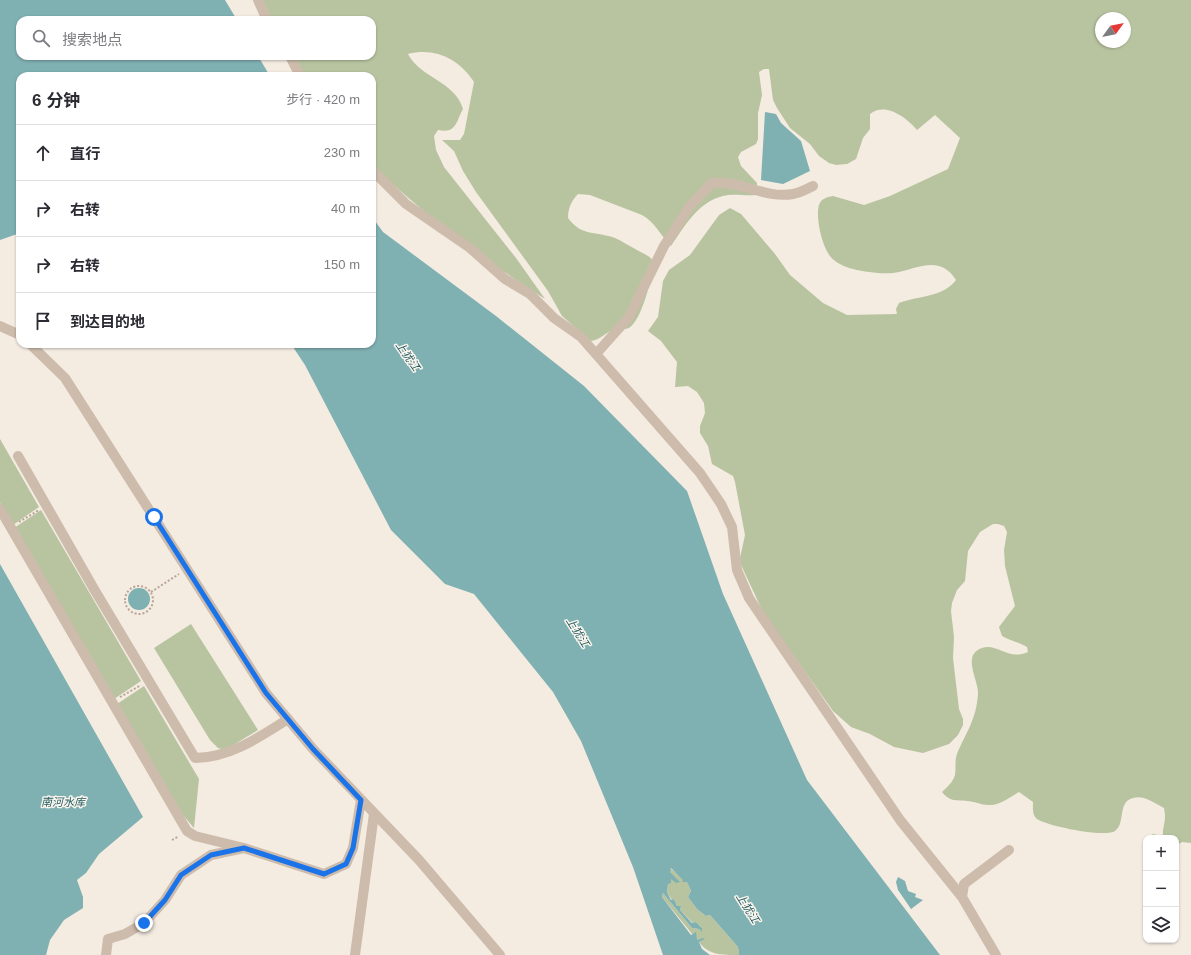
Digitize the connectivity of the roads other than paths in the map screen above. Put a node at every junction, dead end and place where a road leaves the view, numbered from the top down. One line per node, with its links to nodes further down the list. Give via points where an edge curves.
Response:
1 (258, 0): 2 (street)
2 (264, 16)
3 (292, 60): 4 (street)
4 (298, 72)
5 (376, 174): 10 (street, via 406,204 470,248 505,279 530,294 554,318 581,337)
6 (813, 186): 10 (street, via 795,194 775,196 725,182 712,183 690,206 664,246 630,317)
7 (0, 326): 8 (street)
8 (16, 333)
9 (34, 348): 13 (street, via 65,378 266,693)
10 (596, 354): 18 (street, via 700,472 721,504 732,527 737,570 749,598 900,820)
11 (18, 456): 13 (street, via 195,758 209,758 253,742)
12 (0, 509): 16 (street, via 187,831 194,836)
13 (288, 719): 14 (street)
14 (361, 800): 15 (street); 16 (street, via 353,848 346,864 324,874)
15 (374, 814): 20 (street); 21 (street, via 419,860)
16 (244, 848): 19 (street, via 211,855 181,875 165,900 144,923 125,934 108,939)
17 (1009, 850): 18 (street, via 964,884)
18 (962, 897): 22 (street)
19 (106, 955)
20 (355, 955)
21 (500, 955)
22 (996, 955)

